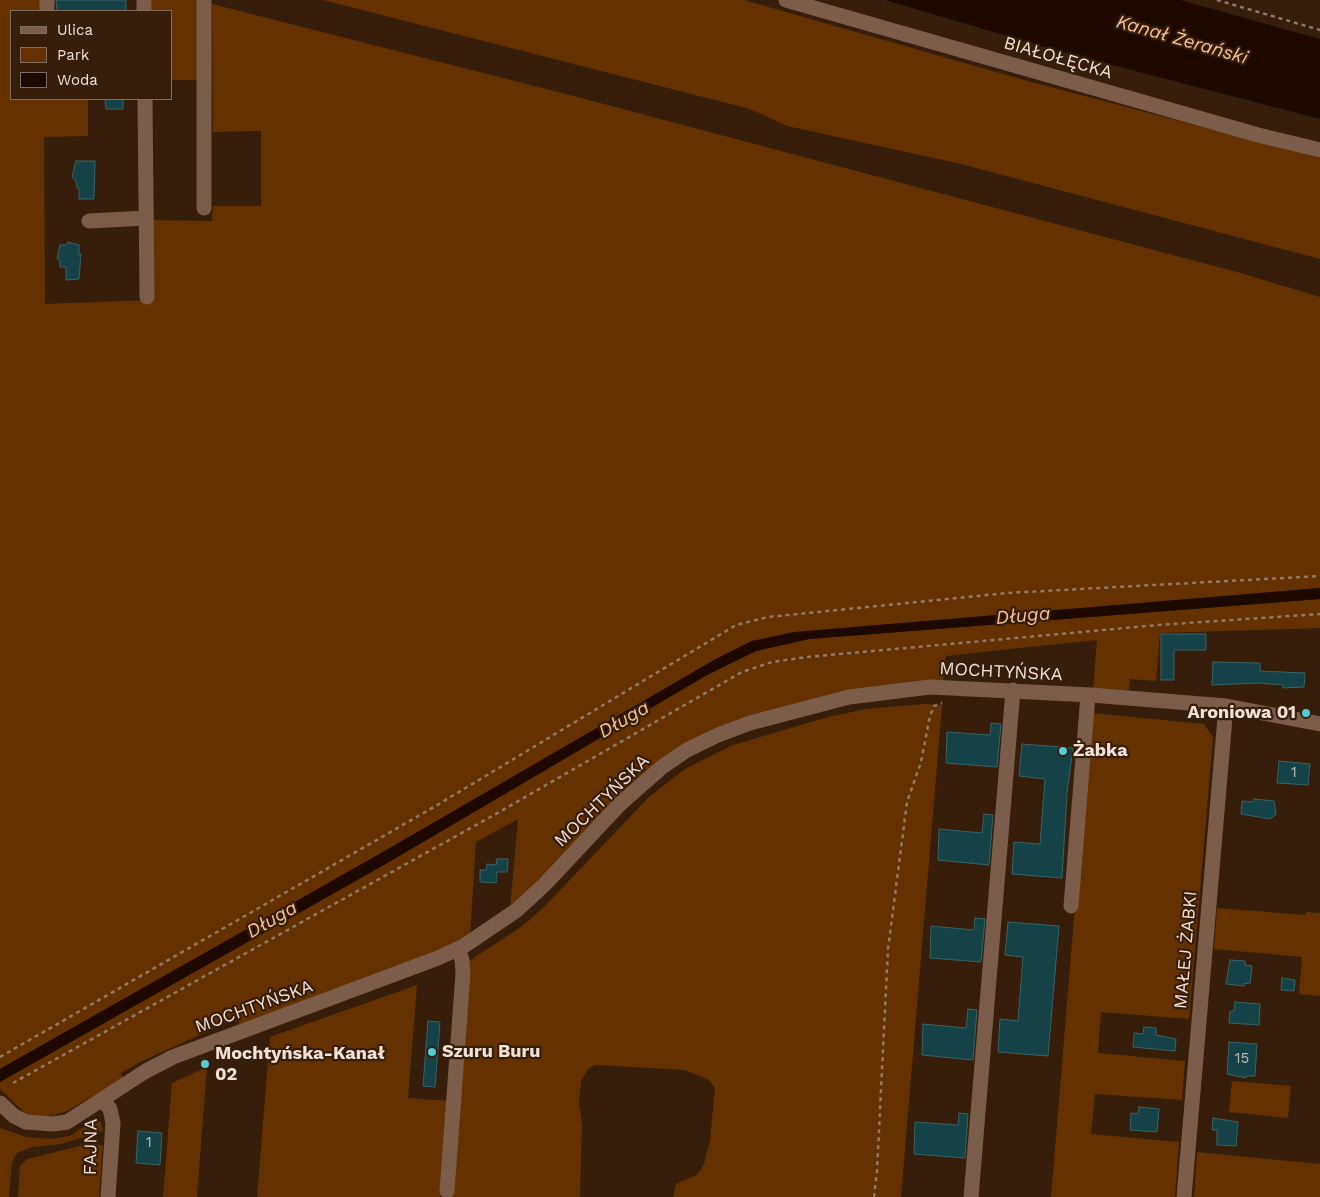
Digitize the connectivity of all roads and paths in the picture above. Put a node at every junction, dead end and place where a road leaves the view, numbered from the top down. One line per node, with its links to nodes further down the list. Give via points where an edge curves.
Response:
1 (204, 0): 7 (street)
2 (786, 0): 6 (street, BIAŁOŁĘCKA)
3 (1217, 0): 4 (path)
4 (1320, 30)
5 (145, 100): 8 (street)
6 (1320, 150)
7 (204, 208)
8 (146, 218): 9 (street); 10 (street)
9 (89, 220)
10 (148, 297)
11 (1320, 576): 19 (path, via 1007,593 768,617 736,625 434,807)
12 (1012, 690): 13 (street, MOCHTYŃSKA); 18 (street, MOCHTYŃSKA, via 930,687 877,692 817,704 718,735 687,750 642,783 517,910); 25 (street)
13 (1088, 695): 15 (street, MOCHTYŃSKA); 17 (street)
14 (942, 703): 24 (path, via 934,706 930,716 921,762 907,802 888,949)
15 (1226, 706): 16 (street, MOCHTYŃSKA); 26 (street, MAŁEJ ŻABKI)
16 (1320, 724)
17 (1071, 906)
18 (458, 949): 20 (street, MOCHTYŃSKA, via 173,1057); 22 (street, via 463,973)
19 (0, 1057)
20 (102, 1099): 21 (street, MOCHTYŃSKA, via 67,1122 52,1124 26,1122 14,1116); 23 (street, FAJNA, via 110,1109 113,1123)
21 (0, 1102)
22 (447, 1192)
23 (108, 1197)
24 (874, 1197)
25 (971, 1197)
26 (1184, 1197)

